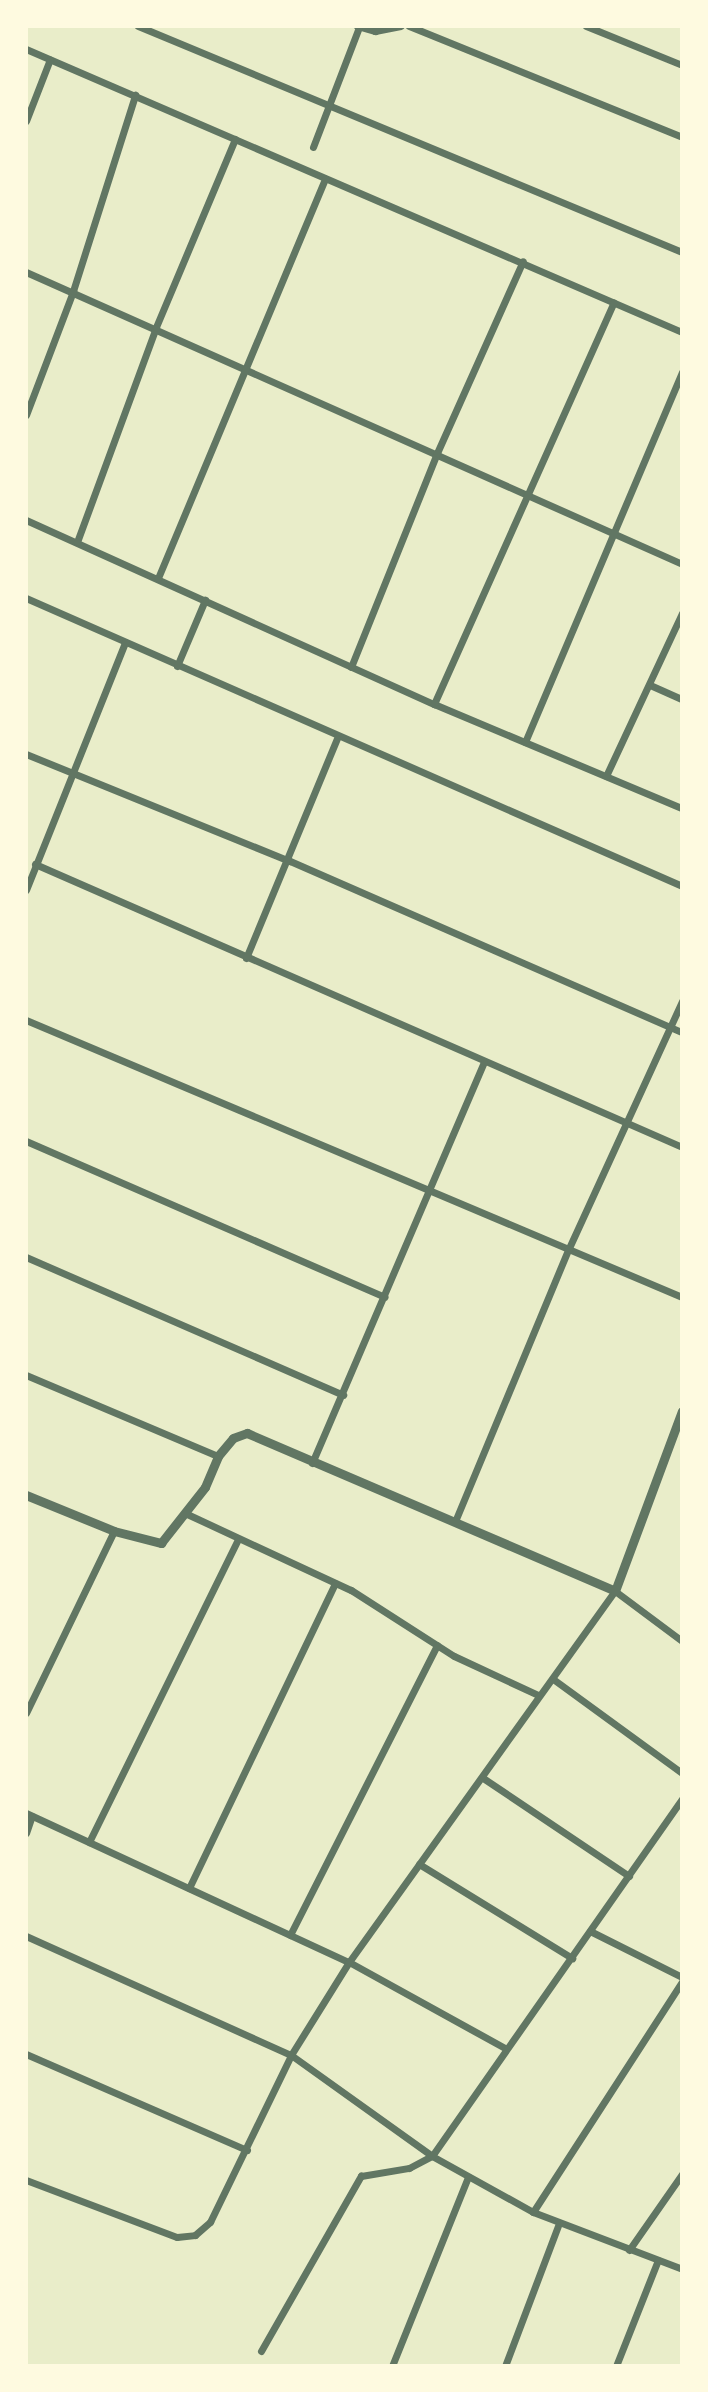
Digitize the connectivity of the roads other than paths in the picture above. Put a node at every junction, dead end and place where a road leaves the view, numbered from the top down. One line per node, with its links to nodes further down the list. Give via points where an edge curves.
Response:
1 (138, 26): 10 (street)
2 (358, 26): 3 (street); 10 (street)
3 (401, 26)
4 (409, 26): 12 (street)
5 (586, 26): 8 (street)
6 (26, 49): 7 (street)
7 (50, 59): 9 (street); 11 (street)
8 (682, 65)
9 (135, 95): 13 (street); 19 (street)
10 (328, 108): 14 (street); 16 (street)
11 (26, 121)
12 (682, 137)
13 (235, 139): 15 (street); 21 (street)
14 (313, 147)
15 (325, 178): 17 (street); 23 (street)
16 (682, 252)
17 (523, 261): 20 (street); 26 (street)
18 (26, 272): 19 (street)
19 (73, 291): 21 (street); 25 (street)
20 (614, 302): 22 (street); 27 (street)
21 (156, 327): 23 (street); 30 (street)
22 (682, 332)
23 (244, 367): 26 (street); 32 (street)
24 (682, 372): 29 (street)
25 (26, 415)
26 (437, 453): 27 (street); 38 (street)
27 (524, 494): 29 (street); 41 (street)
28 (26, 520): 30 (street)
29 (611, 534): 31 (street); 43 (street)
30 (77, 542): 32 (street)
31 (682, 564)
32 (158, 578): 34 (street)
33 (26, 598): 36 (street)
34 (205, 600): 37 (street); 38 (street)
35 (682, 613): 39 (street)
36 (125, 642): 37 (street); 45 (street)
37 (177, 666): 42 (street)
38 (351, 667): 41 (street)
39 (650, 685): 40 (street); 46 (street)
40 (682, 699)
41 (434, 704): 43 (street)
42 (337, 738): 48 (street); 50 (street)
43 (525, 742): 46 (street)
44 (26, 754): 45 (street)
45 (74, 773): 48 (street); 49 (street)
46 (606, 776): 47 (street)
47 (682, 808)
48 (290, 861): 52 (street); 55 (street)
49 (35, 864): 51 (street); 52 (street)
50 (682, 886)
51 (26, 890)
52 (246, 958): 57 (street)
53 (682, 1001): 55 (street)
54 (26, 1020): 61 (street)
55 (670, 1027): 56 (street); 58 (street)
56 (682, 1032)
57 (484, 1062): 58 (street); 61 (street)
58 (624, 1122): 60 (street); 62 (street)
59 (26, 1141): 64 (street)
60 (682, 1147)
61 (430, 1194): 62 (street); 64 (street)
62 (569, 1248): 65 (street); 74 (street)
63 (26, 1257): 67 (street)
64 (385, 1297): 67 (street)
65 (682, 1297)
66 (26, 1375): 70 (street)
67 (343, 1395): 71 (street)
68 (682, 1411): 69 (street)
69 (677, 1433): 78 (street)
70 (218, 1456): 71 (street, via 233,1438 247,1433); 73 (street)
71 (312, 1463): 74 (street)
72 (26, 1495): 75 (street)
73 (187, 1514): 75 (street, via 161,1543); 76 (street)
74 (456, 1519): 78 (street)
75 (114, 1531): 83 (street)
76 (238, 1539): 77 (street); 89 (street)
77 (335, 1583): 80 (street); 92 (street)
78 (615, 1591): 79 (street); 81 (street)
79 (682, 1641)
80 (437, 1645): 82 (street); 94 (street)
81 (553, 1679): 82 (street); 84 (street)
82 (538, 1695): 85 (street)
83 (26, 1713)
84 (682, 1773)
85 (483, 1778): 90 (street); 91 (street)
86 (682, 1799): 91 (street)
87 (29, 1815): 88 (street); 89 (street)
88 (26, 1833)
89 (89, 1842): 92 (street)
90 (419, 1864): 96 (street); 97 (street)
91 (629, 1876): 93 (street)
92 (189, 1888): 94 (street)
93 (590, 1931): 96 (street); 98 (street)
94 (290, 1935): 97 (street)
95 (26, 1936): 101 (street)
96 (572, 1958): 99 (street)
97 (349, 1962): 99 (street); 101 (street)
98 (682, 1979): 107 (street)
99 (505, 2048): 103 (street)
100 (26, 2054): 102 (street)
101 (291, 2055): 102 (street); 103 (street)
102 (247, 2150): 106 (street, via 210,2222 195,2235 177,2237)
103 (432, 2156): 105 (street); 112 (street, via 409,2168 361,2176 343,2199)
104 (682, 2174): 109 (street)
105 (468, 2177): 107 (street); 113 (street)
106 (26, 2180)
107 (533, 2212): 108 (street)
108 (559, 2223): 109 (street); 114 (street)
109 (629, 2250): 110 (street)
110 (658, 2260): 111 (street); 115 (street)
111 (682, 2269)
112 (261, 2351)
113 (392, 2366)
114 (505, 2366)
115 (616, 2366)

